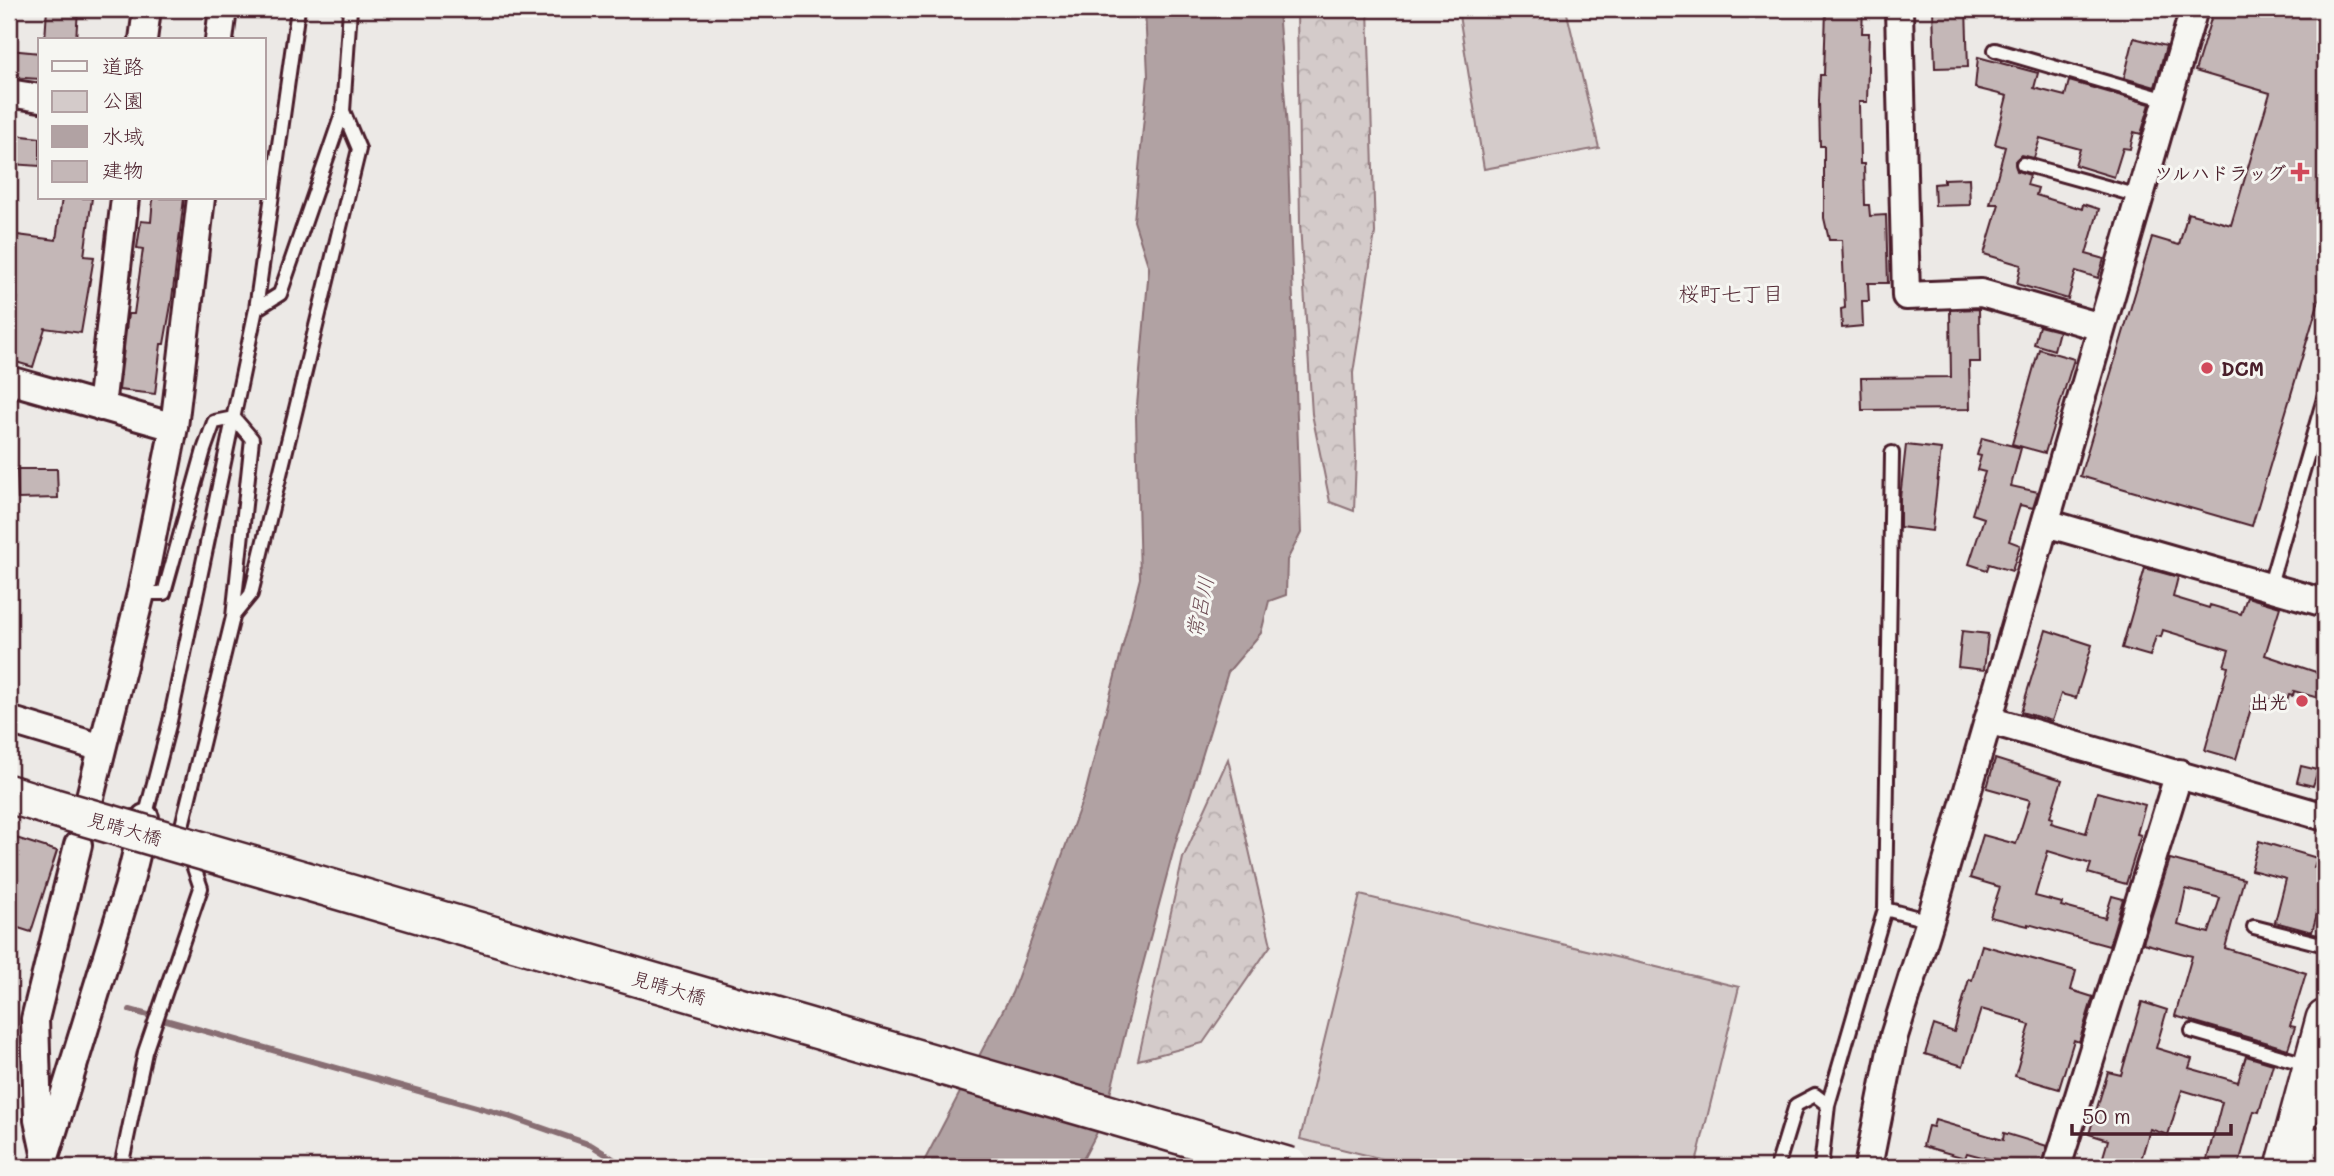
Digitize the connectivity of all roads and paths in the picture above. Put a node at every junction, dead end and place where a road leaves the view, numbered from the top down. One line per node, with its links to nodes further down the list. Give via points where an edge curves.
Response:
1 (147, 9): 7 (street)
2 (223, 9): 8 (street)
3 (298, 9): 18 (lane)
4 (350, 9): 13 (lane)
5 (1899, 9): 19 (street, via 1906,296 1982,293)
6 (2194, 9): 12 (street)
7 (144, 38)
8 (219, 38)
9 (1995, 50): 12 (lane)
10 (9, 93): 11 (street)
11 (38, 98)
12 (2167, 100): 15 (street)
13 (343, 111): 18 (lane, via 280,294); 30 (lane, via 359,149 251,594)
14 (2023, 164): 15 (lane)
15 (2139, 196): 19 (street)
16 (125, 200): 22 (street)
17 (201, 200): 24 (street)
18 (257, 309): 23 (lane)
19 (2102, 327): 26 (street)
20 (9, 380): 22 (street)
21 (2325, 395): 27 (lane)
22 (101, 407): 24 (street)
23 (234, 418): 28 (lane, via 214,422 164,593); 30 (lane, via 253,439); 38 (lane)
24 (174, 427): 28 (street)
25 (1892, 453): 40 (lane)
26 (2046, 523): 27 (street); 32 (street)
27 (2271, 588): 29 (street)
28 (141, 593): 33 (street)
29 (2325, 603)
30 (233, 617): 50 (lane, via 181,830 201,888 145,1052)
31 (9, 720): 33 (street)
32 (1988, 720): 34 (street); 41 (street)
33 (102, 748): 36 (street)
34 (2179, 773): 37 (street); 55 (street)
35 (9, 794): 51 (main road, 見晴大橋, bridge)
36 (90, 797)
37 (2325, 817)
38 (145, 818): 49 (street)
39 (78, 845): 49 (street, via 35,1019)
40 (1885, 909): 41 (lane); 47 (lane)
41 (1930, 921): 54 (street, via 1895,1036)
42 (2254, 927): 43 (lane)
43 (2325, 945)
44 (2325, 1019): 46 (main road)
45 (2192, 1031): 46 (lane)
46 (2311, 1066): 56 (main road)
47 (1828, 1105): 52 (lane, via 1815,1095 1796,1105); 53 (lane)
48 (2325, 1145): 57 (main road)
49 (43, 1164)
50 (121, 1167)
51 (1290, 1167)
52 (1777, 1167)
53 (1821, 1167)
54 (1868, 1167)
55 (2057, 1167)
56 (2284, 1167)
57 (2319, 1167)

